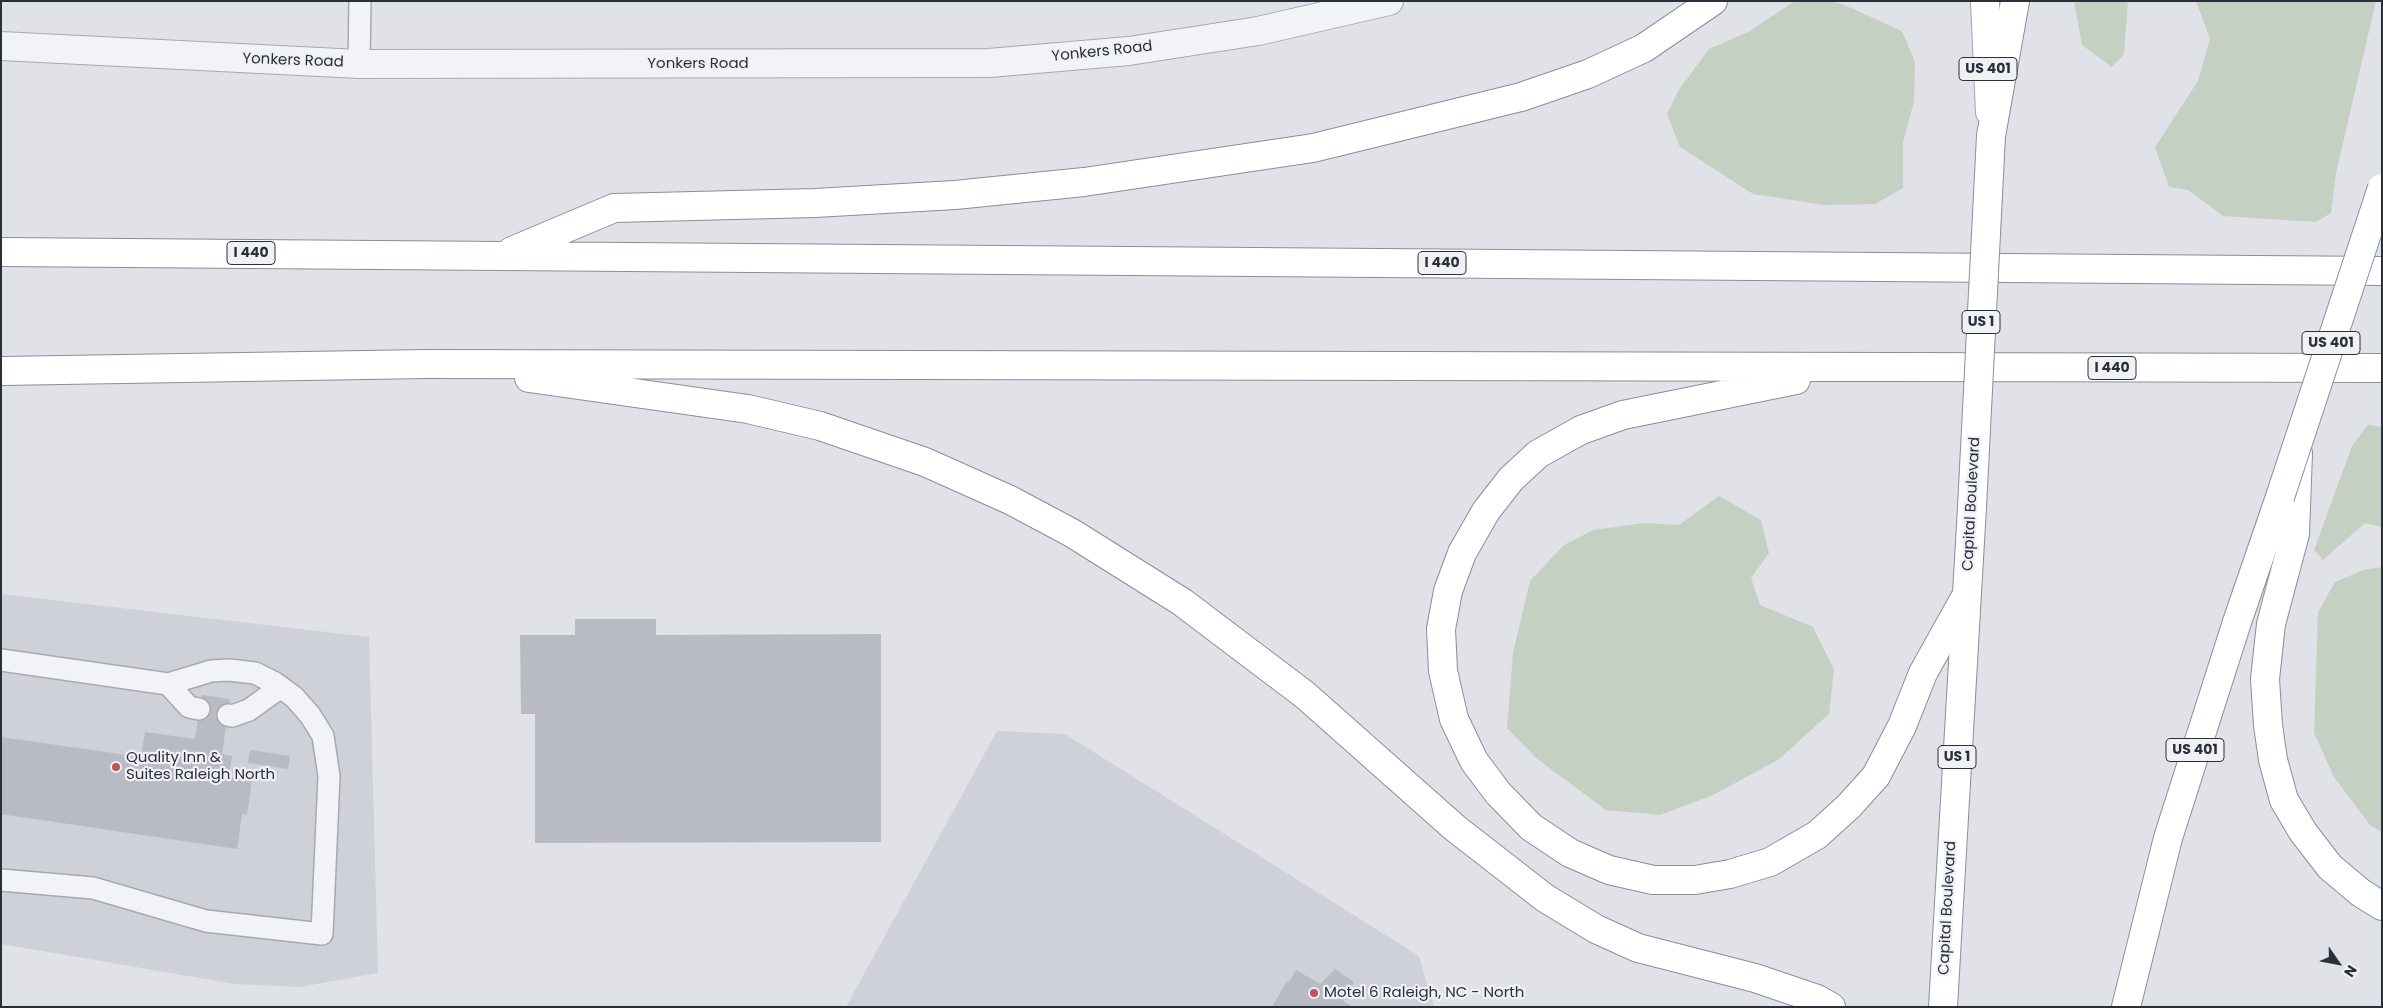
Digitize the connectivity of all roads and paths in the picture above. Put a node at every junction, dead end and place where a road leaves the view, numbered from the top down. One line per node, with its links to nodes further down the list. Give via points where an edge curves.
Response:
1 (360, 1): 7 (lane)
2 (1389, 1): 7 (street, Yonkers Road, via 1258,31 1129,51 988,63)
3 (1713, 1): 11 (main road, via 1644,48 1588,74 1521,97 1313,148 1084,182 955,195 815,203 614,208)
4 (1985, 1): 8 (main road, Capital Boulevard / US 401)
5 (2015, 1): 8 (main road, US 1)
6 (1, 46): 7 (street, Yonkers Road)
7 (359, 64)
8 (1991, 136): 18 (main road, Capital Boulevard / US 1, bridge)
9 (2382, 188): 17 (main road, US 401, bridge, via 2298,442)
10 (1, 252): 11 (main road, I 440)
11 (502, 255): 12 (main road, I 440)
12 (2382, 271)
13 (426, 364): 14 (main road, I 440); 16 (main road, I 440); 26 (main road, via 748,409 820,426 925,462 1010,500 1072,533 1182,602 1305,695 1455,828 1545,898 1587,924 1638,948 1756,978)
14 (1855, 368): 15 (main road, I 440); 18 (main road, via 1623,415 1581,430 1538,454 1511,479 1486,511 1462,553 1448,591 1441,629 1443,671 1454,719 1474,761 1498,793 1531,827 1570,853 1609,870 1653,880 1694,880 1770,862 1816,835 1850,806 1876,776 1902,726 1923,673)
15 (2378, 369)
16 (1, 371)
17 (2288, 504): 25 (main road, via 2295,534 2271,624 2265,679 2273,760 2284,800 2303,832 2330,866); 28 (main road, US 401, via 2236,622 2168,838)
18 (1966, 596): 27 (main road, Capital Boulevard / US 1)
19 (1, 660): 20 (lane)
20 (168, 684): 21 (lane, via 204,673 229,670 255,673); 22 (lane, via 189,706)
21 (281, 687): 23 (lane, via 249,710); 24 (lane, via 310,715 323,736 329,776 322,934 206,921 93,888)
22 (199, 709)
23 (228, 715)
24 (1, 880)
25 (2382, 906)
26 (1831, 1007)
27 (1943, 1007)
28 (2126, 1007)

